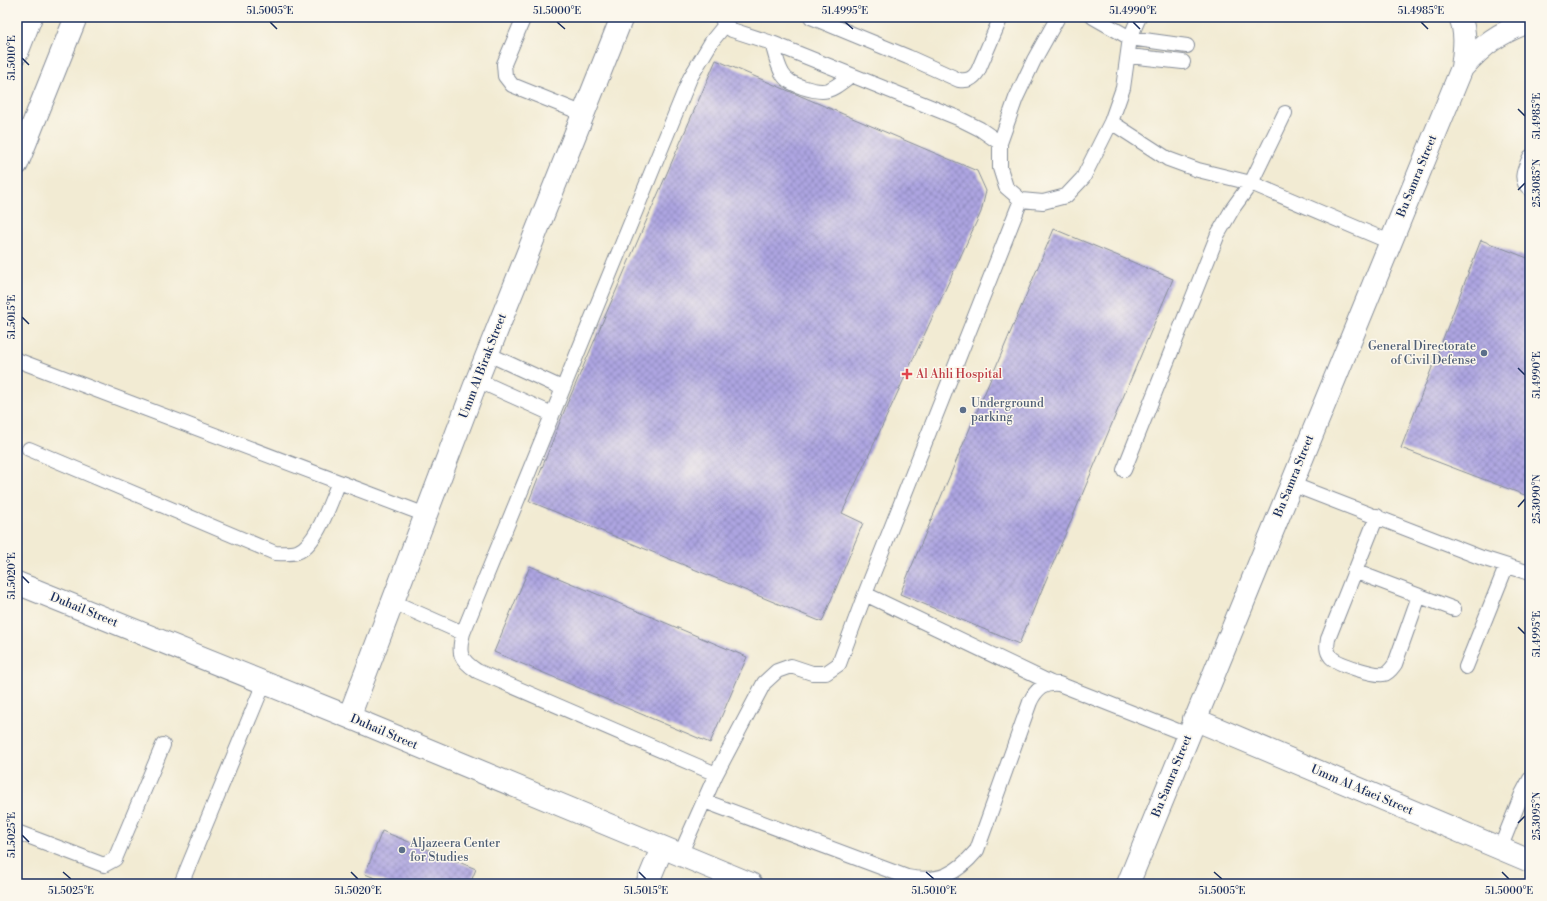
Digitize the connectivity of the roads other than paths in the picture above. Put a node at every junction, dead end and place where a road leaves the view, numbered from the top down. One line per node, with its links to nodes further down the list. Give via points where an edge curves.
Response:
1 (32, 17): 16 (street)
2 (76, 17): 26 (street)
3 (524, 17): 22 (lane, via 504,64 505,76 512,85)
4 (622, 17): 22 (street, Umm Al Birak Street)
5 (810, 17): 6 (lane, via 959,80 967,81 974,78 978,71)
6 (1001, 17)
7 (1058, 17): 24 (lane, via 1016,98)
8 (1093, 17): 13 (lane)
9 (1139, 17): 13 (lane)
10 (1460, 17): 19 (street, Bu Samra Street, via 1465,46)
11 (1525, 20): 19 (street, Bu Samra Street, via 1480,48)
12 (723, 21): 14 (lane, via 732,30); 34 (lane, via 690,78)
13 (1130, 38): 15 (lane); 17 (lane)
14 (772, 43): 20 (lane); 20 (lane, via 781,72 793,84 825,92)
15 (1187, 46)
16 (17, 53)
17 (1129, 56): 18 (lane); 23 (lane, via 1123,88)
18 (1183, 62)
19 (1462, 68): 30 (street, Bu Samra Street)
20 (850, 76): 24 (lane, via 958,118)
21 (1285, 113): 27 (lane)
22 (584, 114): 31 (street, Umm Al Birak Street)
23 (1111, 122): 27 (lane, via 1168,159 1198,170); 29 (lane, via 1083,178 1066,196 1043,202)
24 (1000, 143): 29 (lane, via 1000,168 1006,187)
25 (1530, 157): 28 (lane, via 1522,178)
26 (17, 164)
27 (1251, 183): 30 (lane); 37 (lane, via 1232,208 1218,234)
28 (1530, 189)
29 (1021, 200): 46 (lane)
30 (1390, 242): 39 (street, Bu Samra Street)
31 (488, 354): 33 (street, Umm Al Birak Street); 34 (lane)
32 (17, 360): 38 (lane)
33 (477, 380): 35 (lane); 40 (street, Umm Al Birak Street)
34 (562, 388): 35 (lane)
35 (552, 414): 50 (lane)
36 (29, 449): 38 (lane, via 275,553 287,554 308,545)
37 (1124, 470)
38 (339, 482): 40 (lane)
39 (1291, 484): 41 (lane); 55 (street, Bu Samra Street)
40 (426, 514): 48 (street, Umm Al Birak Street)
41 (1377, 516): 42 (lane); 43 (lane)
42 (1506, 567): 44 (lane); 51 (lane)
43 (1354, 571): 47 (lane); 47 (lane, via 1328,639 1327,648 1331,657 1338,662 1377,675 1391,670)
44 (1530, 573)
45 (17, 583): 52 (street, Duhail Street)
46 (865, 594): 53 (lane); 57 (lane, via 839,664 826,673 812,673 791,666 777,671 764,683)
47 (1419, 596): 49 (lane)
48 (393, 602): 50 (lane); 54 (street, Umm Al Birak Street)
49 (1454, 609)
50 (463, 633): 57 (lane, via 459,649 464,662 477,671)
51 (1466, 668)
52 (264, 683): 54 (street, Duhail Street); 64 (lane)
53 (1051, 683): 55 (lane); 59 (lane, via 1038,689 1030,702 976,850 966,863 954,872 939,878 922,880 906,877)
54 (349, 718): 62 (street, Duhail Street)
55 (1191, 727): 61 (street, Umm Al Afaei Street); 67 (street, Bu Samra Street)
56 (163, 745): 60 (lane, via 115,859 104,865)
57 (716, 774): 59 (lane)
58 (1530, 779): 61 (lane)
59 (704, 801): 62 (lane)
60 (17, 832)
61 (1500, 848): 63 (street, Umm Al Afaei Street)
62 (671, 851): 65 (street); 66 (street, Duhail Street)
63 (1530, 861)
64 (182, 884)
65 (647, 884)
66 (750, 884)
67 (1128, 884)

